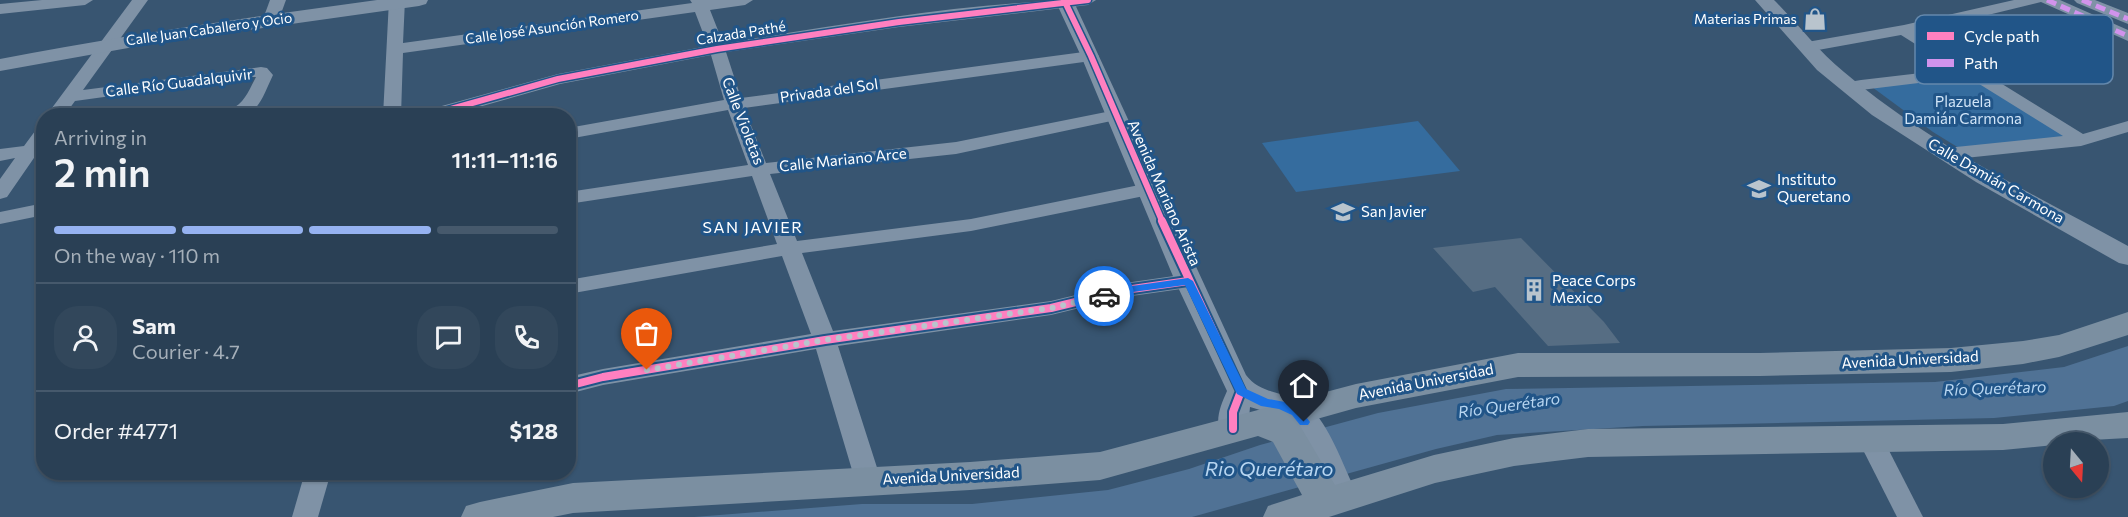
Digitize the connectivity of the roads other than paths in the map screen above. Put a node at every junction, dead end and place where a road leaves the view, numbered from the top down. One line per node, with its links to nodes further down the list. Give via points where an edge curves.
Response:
1 (85, 0): 15 (street)
2 (140, 0): 25 (street)
3 (278, 0): 18 (street)
4 (419, 0): 10 (street, Calle Juan Caballero y Ocio)
5 (745, 0): 12 (street, Calle José Asunción Romero)
6 (1764, 0): 26 (street, Calle Damián Carmona)
7 (1780, 0): 26 (street, Calle Damián Carmona)
8 (2034, 0): 13 (street)
9 (2047, 0): 14 (street)
10 (397, 1): 18 (street, Calle Juan Caballero y Ocio); 27 (street)
11 (1073, 1): 28 (street, Calzada Pathé); 29 (street, Avenida Mariano Arista)
12 (700, 3): 27 (street, Calle José Asunción Romero); 28 (street, Calle Violetas)
13 (1977, 5): 16 (street)
14 (2083, 5): 17 (street); 19 (street)
15 (0, 9)
16 (1948, 15)
17 (2098, 15)
18 (271, 19): 25 (street, Calle Juan Caballero y Ocio)
19 (2128, 19)
20 (1915, 26): 22 (street)
21 (2113, 26): 23 (street)
22 (1904, 30): 24 (street); 26 (street)
23 (2128, 36)
24 (1915, 37)
25 (106, 44): 30 (street, Calle Juan Caballero y Ocio); 34 (street)
26 (1813, 46): 33 (street, Calle Damián Carmona); 46 (street, Calle Damián Carmona, via 1847,86)
27 (395, 49): 38 (street)
28 (717, 49): 35 (street, Calle Violetas); 39 (street, Calzada Pathé, via 558,79)
29 (1091, 56): 35 (street, Privada del Sol); 40 (street, Avenida Mariano Arista)
30 (0, 65)
31 (1915, 79): 33 (street)
32 (1990, 84): 43 (street)
33 (1862, 85): 46 (street, Calle Damián Carmona)
34 (68, 97): 36 (street); 37 (street, Calle Río Guadalquivir, via 261,72 265,75)
35 (734, 104): 42 (street, Privada del Sol); 48 (street, Calle Violetas)
36 (60, 108)
37 (246, 108)
38 (392, 108)
39 (455, 108)
40 (1116, 115): 48 (street, Calle Mariano Arce, via 956,148); 49 (street, Avenida Mariano Arista)
41 (2128, 126): 43 (street)
42 (576, 133)
43 (2081, 140): 46 (street)
44 (36, 149): 47 (street)
45 (36, 150): 50 (street)
46 (1952, 153): 54 (street, Calle Damián Carmona); 56 (street, Calle Damián Carmona)
47 (0, 155)
48 (761, 169): 51 (street, Calle Mariano Arce); 55 (street, Calle Violetas)
49 (1149, 189): 55 (street, via 971,225); 57 (street, Avenida Mariano Arista)
50 (0, 193)
51 (576, 197)
52 (36, 211): 53 (street)
53 (0, 218)
54 (2128, 247)
55 (789, 248): 58 (street); 60 (street, Calle Violetas)
56 (2128, 257)
57 (1188, 281): 60 (street, via 1125,290 1051,308); 62 (street, Avenida Mariano Arista)
58 (576, 286)
59 (2128, 323): 63 (main road, Avenida Universidad, via 2021,353 1963,359 1773,365 1518,365 1356,396)
60 (825, 340): 61 (street); 67 (street, Calle Violetas)
61 (576, 384)
62 (1241, 391): 63 (street, via 1265,403 1281,405); 63 (street, via 1233,412)
63 (1277, 426): 67 (main road, Avenida Universidad, via 1100,466); 68 (main road)
64 (2127, 427): 65 (main road, via 2003,437)
65 (1871, 440): 68 (main road, via 1588,443 1514,452); 72 (street)
66 (316, 480): 69 (street)
67 (868, 480): 70 (main road, Avenida Universidad, via 573,498)
68 (1332, 496): 71 (main road)
69 (305, 517)
70 (480, 517)
71 (1282, 517)
72 (1910, 517)

